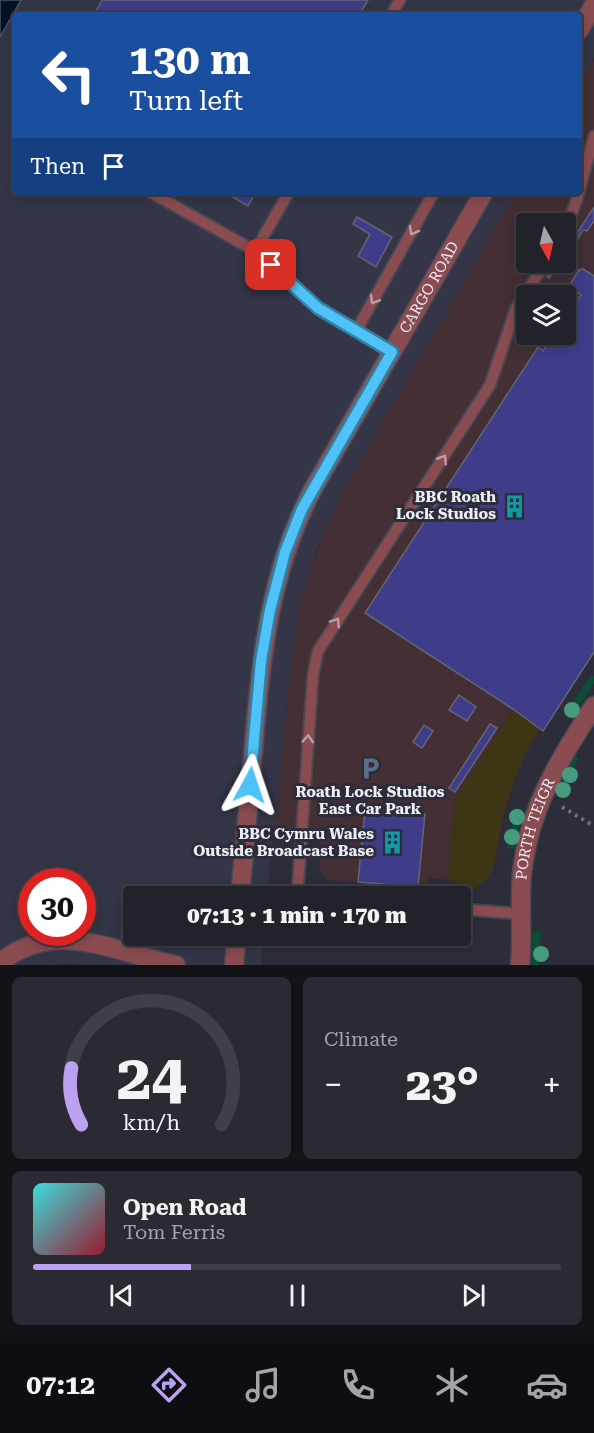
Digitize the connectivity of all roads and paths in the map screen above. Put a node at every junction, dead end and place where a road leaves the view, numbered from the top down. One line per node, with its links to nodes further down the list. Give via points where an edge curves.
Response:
1 (594, 5): 2 (street)
2 (582, 25)
3 (594, 136): 4 (lane)
4 (582, 183)
5 (155, 195): 11 (lane)
6 (287, 195): 11 (lane)
7 (432, 195): 13 (lane, one-way to 13)
8 (482, 195): 14 (street, CARGO ROAD)
9 (579, 195): 10 (lane)
10 (573, 213)
11 (255, 251): 13 (lane, via 318,308)
12 (539, 273): 19 (lane, one-way to 12, via 318,651 490,385 516,308)
13 (356, 331): 14 (lane)
14 (392, 352): 18 (street, CARGO ROAD, via 302,509 275,585 261,661)
15 (594, 706): 21 (street, PORTH TEIGR, via 559,761 534,813 525,852)
16 (562, 807): 17 (path)
17 (594, 826)
18 (241, 886)
19 (298, 886)
20 (471, 910): 21 (lane)
21 (520, 914): 26 (street, PORTH TEIGR)
22 (236, 946): 25 (street)
23 (0, 963): 24 (street, via 23,947 66,939)
24 (176, 965)
25 (234, 965)
26 (520, 965)

